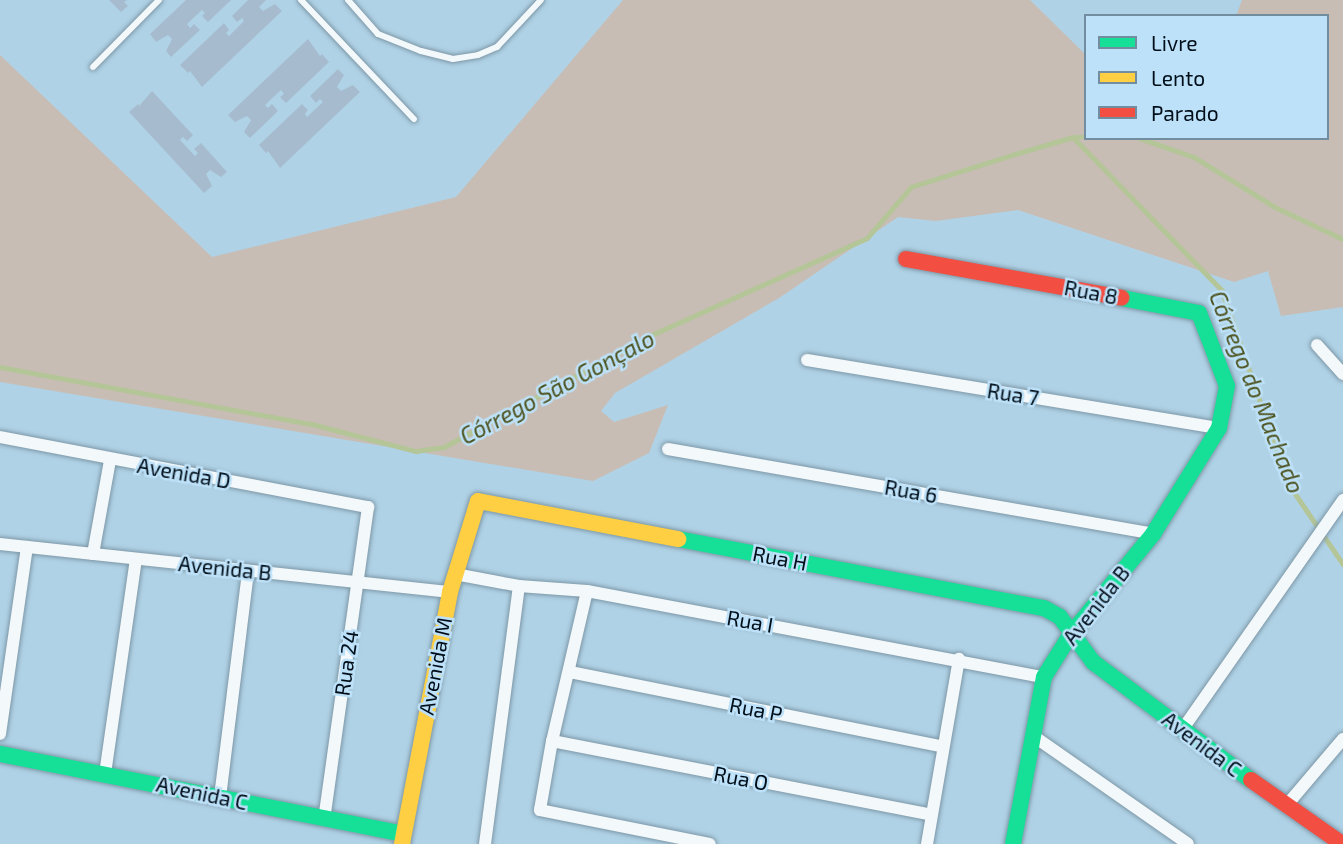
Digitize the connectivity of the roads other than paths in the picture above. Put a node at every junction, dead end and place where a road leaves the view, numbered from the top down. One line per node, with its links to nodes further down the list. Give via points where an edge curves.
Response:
1 (159, 0): 5 (lane)
2 (301, 0): 6 (lane)
3 (348, 0): 4 (lane, via 378,34 453,59 497,47)
4 (541, 0)
5 (93, 66)
6 (414, 119)
7 (906, 259): 11 (street, Rua 8, via 1199,313)
8 (1317, 345): 10 (street)
9 (807, 360): 12 (street, Rua 7)
10 (1343, 374)
11 (1227, 386): 12 (street, Avenida B)
12 (1219, 428): 19 (street, Avenida B)
13 (0, 437): 15 (street, Avenida D)
14 (668, 449): 19 (street, Rua 6)
15 (110, 460): 18 (street, Avenida D); 22 (street)
16 (1343, 500): 34 (street)
17 (478, 501): 25 (street, Avenida M); 30 (street, Rua H, via 1044,608 1060,617)
18 (368, 507): 26 (street, Rua 24)
19 (1153, 534): 30 (street, Avenida B)
20 (0, 544): 21 (street, Avenida B)
21 (27, 547): 22 (street, Avenida B); 35 (street)
22 (93, 554): 23 (street, Avenida B)
23 (136, 559): 24 (street, Avenida B); 41 (street)
24 (248, 571): 26 (street, Avenida B); 42 (street)
25 (455, 574): 27 (street, Rua I); 29 (street, Avenida M)
26 (358, 583): 29 (street, Avenida B); 45 (street, Rua 24)
27 (519, 586): 28 (street, Rua I); 47 (street)
28 (587, 591): 31 (street, Rua I); 32 (street)
29 (450, 592): 46 (street, Avenida M)
30 (1071, 634): 33 (street, Avenida B); 34 (street, Avenida C, via 1093,662)
31 (959, 659): 33 (street, Rua I); 39 (street)
32 (570, 672): 38 (street); 39 (street, Rua P)
33 (1044, 677): 36 (street, Avenida B)
34 (1182, 730): 43 (street, Avenida C)
35 (0, 734)
36 (1032, 735): 50 (street, Avenida B); 51 (street)
37 (1343, 739): 43 (street)
38 (552, 741): 44 (street, Rua O); 48 (street, via 540,810)
39 (942, 746): 44 (street)
40 (0, 754): 41 (street, Avenida C)
41 (105, 774): 42 (street, Avenida C)
42 (220, 797): 45 (street, Avenida C)
43 (1286, 806): 52 (street, Avenida C)
44 (931, 815): 49 (street)
45 (324, 819): 46 (street, Avenida C)
46 (402, 839)
47 (485, 844)
48 (710, 844)
49 (927, 844)
50 (1013, 844)
51 (1188, 844)
52 (1342, 844)

